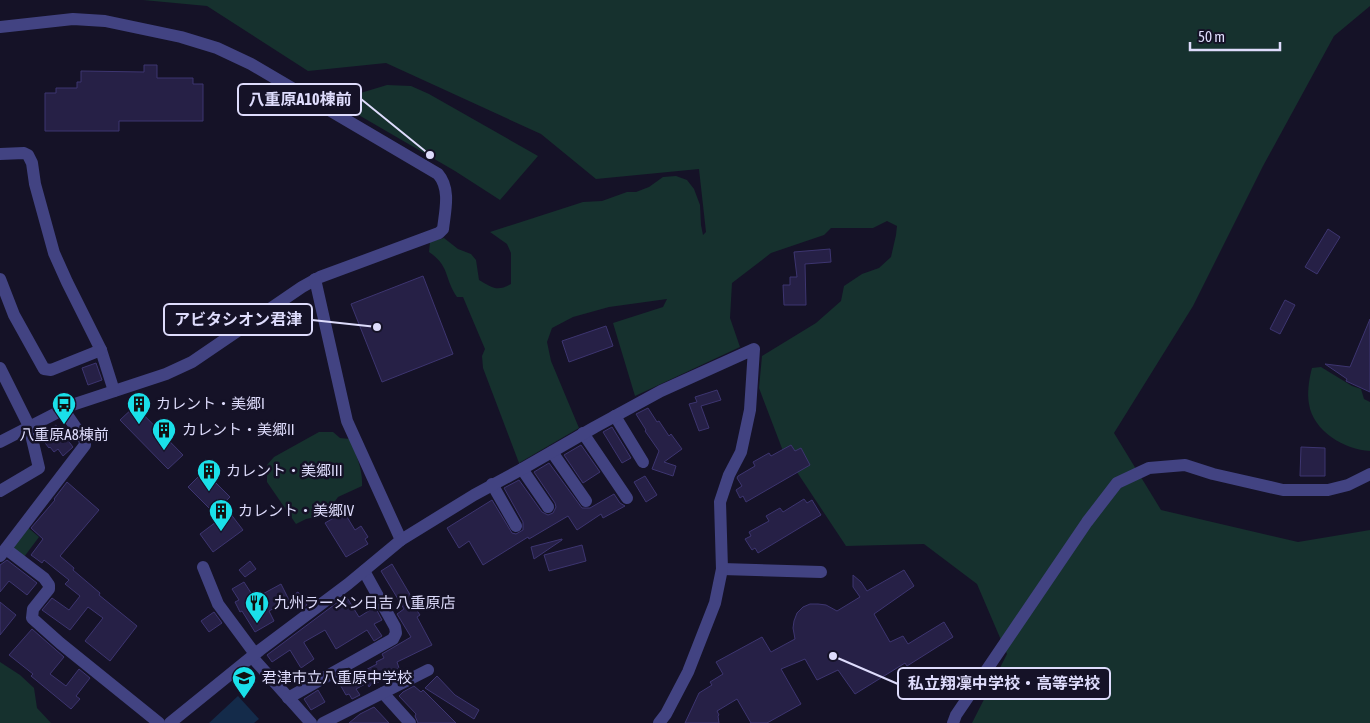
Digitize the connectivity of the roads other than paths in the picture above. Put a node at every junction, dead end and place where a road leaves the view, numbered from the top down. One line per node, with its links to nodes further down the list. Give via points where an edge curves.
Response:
1 (0, 27): 4 (street, via 73,20 104,21 217,48 438,174 444,181 443,229 439,233)
2 (0, 154): 5 (street, via 28,155 54,253)
3 (0, 279): 5 (street, via 14,315 44,369 51,370)
4 (315, 280): 7 (street, via 192,362 166,374); 23 (street, via 347,421)
5 (101, 350): 7 (street)
6 (0, 368): 10 (street)
7 (114, 390): 8 (street)
8 (63, 409): 10 (street); 24 (street, via 85,445)
9 (615, 416): 11 (street); 14 (street); 26 (street, via 754,349 750,410 741,452 720,502)
10 (30, 426): 12 (street); 18 (street, via 39,468)
11 (583, 433): 13 (street); 19 (street)
12 (0, 442)
13 (552, 452): 15 (street); 20 (street)
14 (643, 462)
15 (522, 469): 17 (street); 21 (street)
16 (1370, 474): 39 (street, via 1328,490 1283,490 1185,465 1150,468 1117,482 1038,592)
17 (492, 484): 22 (street); 23 (street)
18 (0, 490)
19 (627, 498)
20 (586, 501)
21 (548, 507)
22 (516, 526)
23 (402, 540): 27 (street)
24 (3, 552): 33 (street, via 44,578 49,585 33,609 32,618)
25 (203, 567): 29 (street, via 218,604)
26 (722, 569): 28 (street); 38 (street, via 714,603 688,672)
27 (364, 571): 29 (street); 32 (street, via 395,627 393,639)
28 (821, 572)
29 (254, 656): 32 (street); 34 (street)
30 (428, 670): 31 (street)
31 (383, 693): 36 (street); 37 (street)
32 (288, 698): 35 (street)
33 (159, 723)
34 (170, 723)
35 (311, 723)
36 (323, 723)
37 (410, 723)
38 (659, 723)
39 (953, 723)

